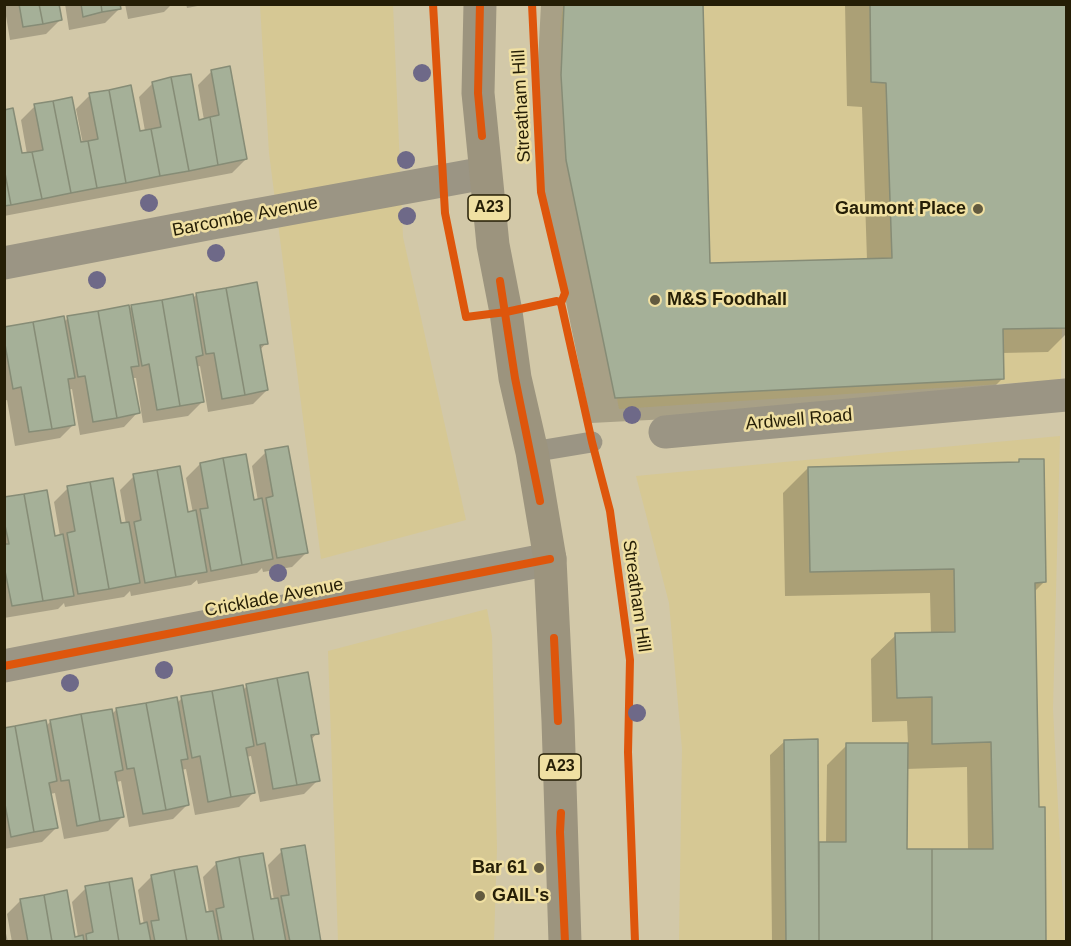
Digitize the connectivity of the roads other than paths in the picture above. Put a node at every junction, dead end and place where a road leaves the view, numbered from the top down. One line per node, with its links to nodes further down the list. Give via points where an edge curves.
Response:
1 (480, 4): 2 (highway, A23, via 478,93)
2 (485, 173): 3 (street, Barcombe Avenue); 7 (highway, A23, via 515,378)
3 (4, 263)
4 (1066, 395): 5 (street, Ardwell Road)
5 (665, 432)
6 (591, 442): 7 (lane)
7 (532, 452): 8 (highway, A23)
8 (550, 559): 9 (street, Cricklade Avenue); 10 (highway, A23)
9 (4, 666)
10 (565, 942)

